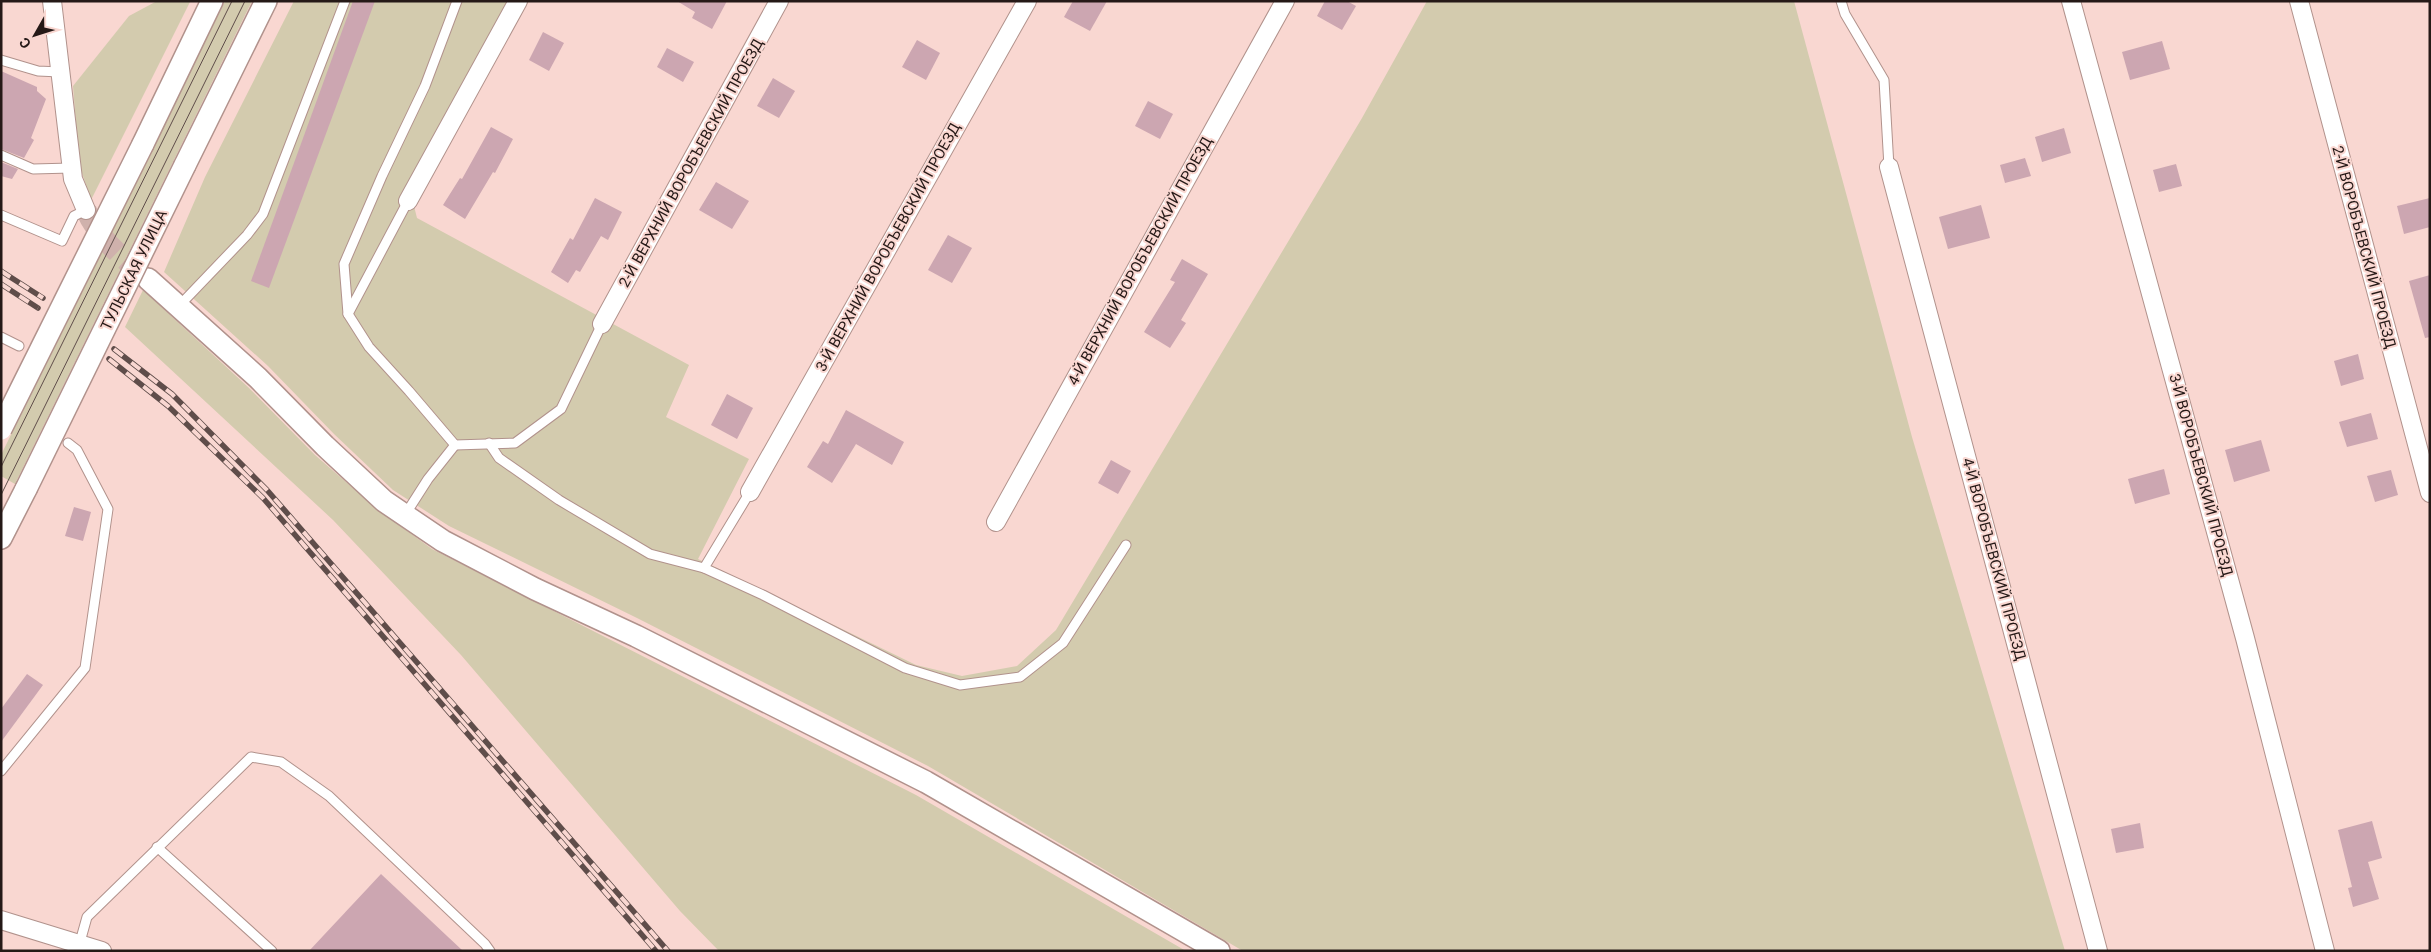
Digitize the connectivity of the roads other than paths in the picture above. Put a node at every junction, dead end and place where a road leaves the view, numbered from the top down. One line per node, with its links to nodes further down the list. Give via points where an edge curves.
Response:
1 (52, 1): 14 (street)
2 (212, 1): 27 (street, bridge)
3 (266, 1): 35 (street, ТУЛЬСКАЯ УЛИЦА, bridge)
4 (345, 1): 22 (lane, via 263,214)
5 (457, 1): 23 (lane, via 425,86 344,264)
6 (518, 1): 18 (street)
7 (779, 1): 24 (street, 2-Й ВЕРХНИЙ ВОРОБЪЕВСКИЙ ПРОЕЗД)
8 (1027, 1): 31 (street, 3-Й ВЕРХНИЙ ВОРОБЪЕВСКИЙ ПРОЕЗД)
9 (1285, 1): 34 (street, 4-Й ВЕРХНИЙ ВОРОБЪЕВСКИЙ ПРОЕЗД)
10 (1841, 1): 16 (lane, via 1884,80)
11 (2071, 1): 47 (street, 3-Й ВОРОБЪЕВСКИЙ ПРОЕЗД, via 2245,638)
12 (2298, 1): 32 (street, 2-Й ВОРОБЪЕВСКИЙ ПРОЕЗД)
13 (1, 60): 14 (lane, via 38,71)
14 (60, 72): 17 (street)
15 (1, 155): 17 (lane, via 33,169)
16 (1889, 167): 46 (street, 4-Й ВОРОБЪЕВСКИЙ ПРОЕЗД)
17 (71, 168): 19 (street, via 72,179)
18 (408, 201): 23 (lane)
19 (86, 210): 20 (lane, via 74,216 62,241)
20 (1, 215)
21 (148, 279): 22 (street)
22 (179, 307): 33 (street, via 258,378 384,501)
23 (348, 314): 30 (lane, via 369,348)
24 (602, 324): 29 (lane, via 561,409 515,443)
25 (1, 337): 26 (lane)
26 (19, 346)
27 (1, 430)
28 (68, 443): 38 (lane, via 77,450 108,509 85,668)
29 (489, 443): 30 (lane); 37 (lane, via 499,458 552,495 650,554)
30 (455, 444): 33 (lane)
31 (750, 492): 37 (lane)
32 (2430, 493)
33 (405, 515): 45 (street, via 442,541 534,589 636,636 926,782)
34 (996, 522)
35 (1, 538)
36 (1126, 545): 37 (lane, via 1063,643 1020,677 960,685 905,668)
37 (704, 568)
38 (1, 771)
39 (157, 847): 41 (lane, via 88,917); 43 (lane); 44 (lane, via 251,757 281,762 329,796)
40 (1, 920): 41 (street)
41 (80, 942): 42 (street)
42 (102, 951)
43 (272, 951)
44 (490, 951)
45 (1219, 951)
46 (2098, 951)
47 (2325, 951)

